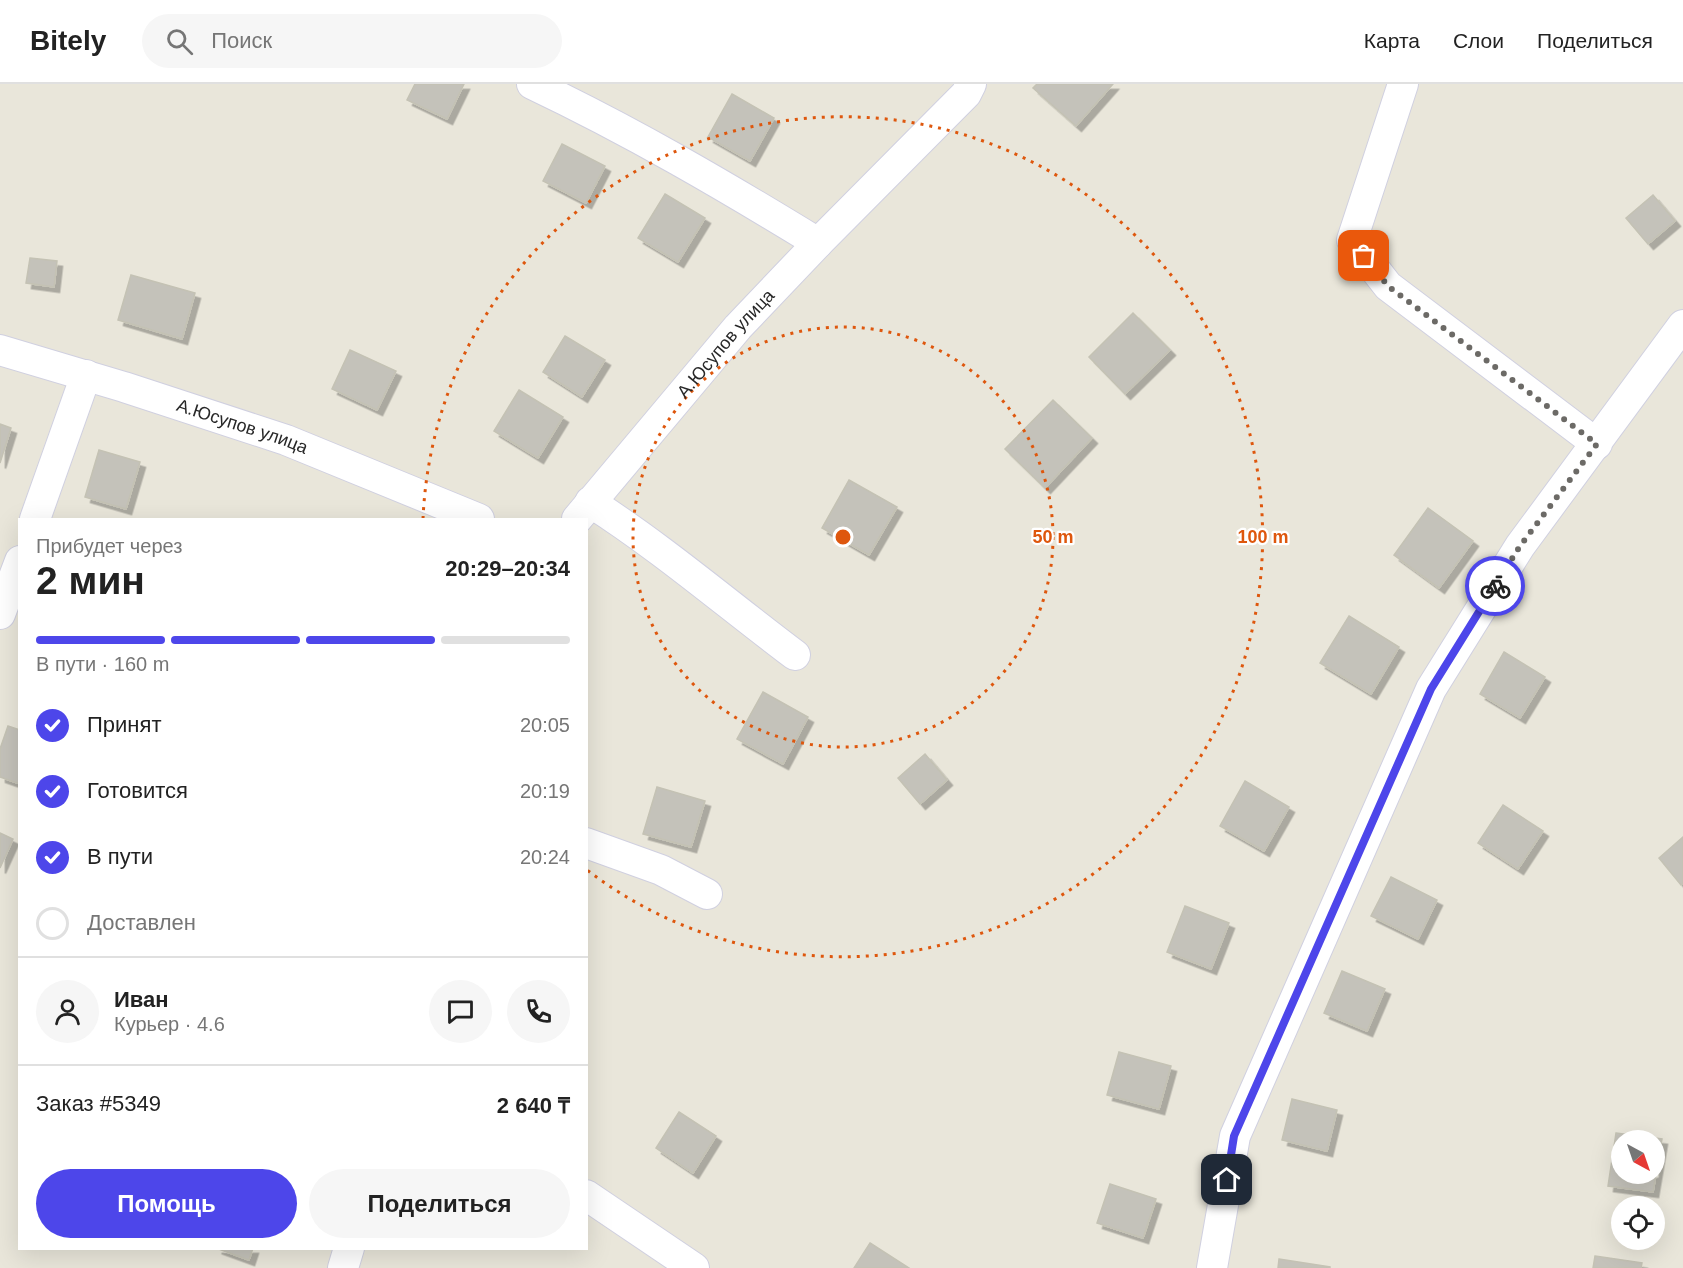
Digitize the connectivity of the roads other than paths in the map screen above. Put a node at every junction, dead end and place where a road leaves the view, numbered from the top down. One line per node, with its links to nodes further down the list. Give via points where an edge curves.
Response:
1 (532, 84): 4 (street, via 632,134)
2 (971, 84): 4 (street, А.Юсупов улица, via 966,94)
3 (1403, 84): 8 (street, via 1352,240 1388,286)
4 (818, 243): 9 (street, А.Юсупов улица, via 738,327)
5 (1683, 325): 8 (street)
6 (0, 350): 7 (street, А.Юсупов улица)
7 (86, 375): 10 (street); 11 (street, А.Юсупов улица, via 286,440)
8 (1597, 444): 21 (street, via 1520,546 1431,689 1234,1136)
9 (583, 511): 14 (street, А.Юсупов улица, via 622,523)
10 (35, 518)
11 (477, 518)
12 (18, 566): 13 (street)
13 (0, 614)
14 (795, 655)
15 (588, 844): 16 (street, via 661,870)
16 (707, 894)
17 (588, 1197): 20 (street)
18 (348, 1250): 19 (street)
19 (342, 1268)
20 (694, 1268)
21 (1212, 1268)

